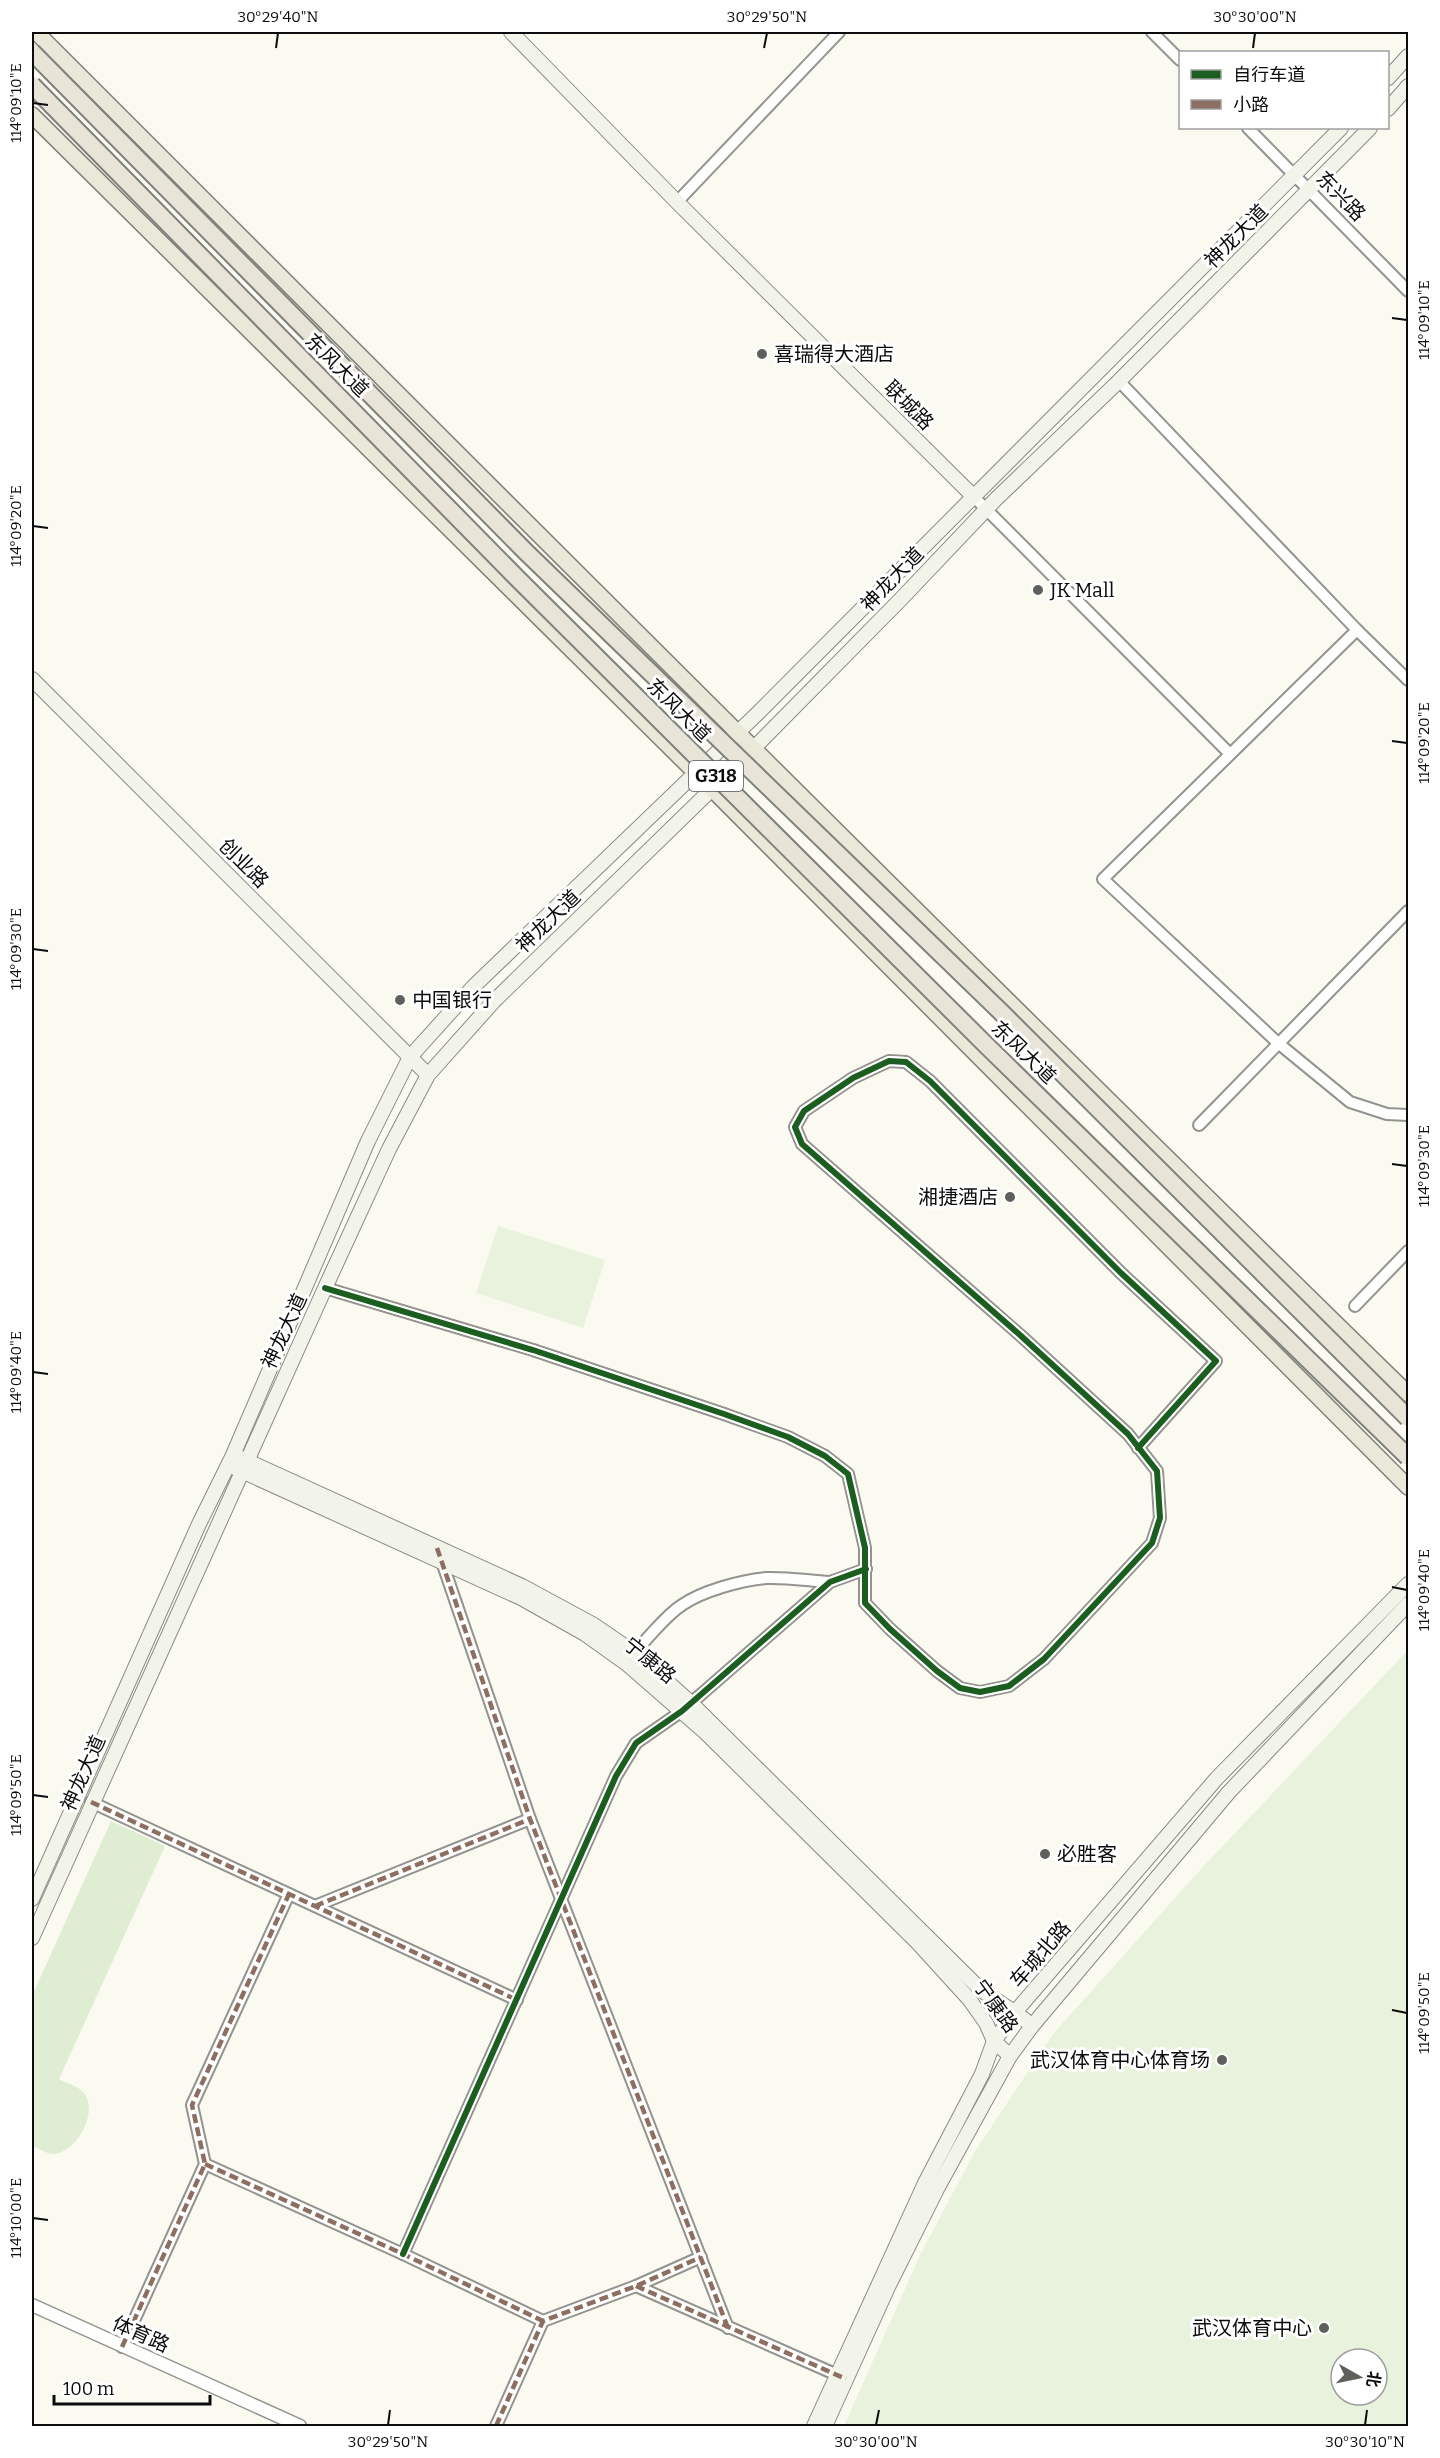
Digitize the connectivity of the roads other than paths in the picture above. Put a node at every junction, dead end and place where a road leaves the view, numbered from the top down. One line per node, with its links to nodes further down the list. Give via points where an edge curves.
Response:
1 (36, 32): 26 (main road)
2 (511, 32): 18 (main road, 联城路)
3 (839, 32): 18 (street)
4 (1152, 32): 7 (street)
5 (32, 52): 41 (highway, 东风大道 / G318, bridge, via 527,553 1001,1012)
6 (1408, 56): 8 (main road)
7 (1179, 59)
8 (1389, 77)
9 (32, 85): 43 (highway, 东风大道 / G318, bridge, via 542,603)
10 (1408, 86): 11 (main road)
11 (1389, 108)
12 (32, 116): 29 (main road)
13 (1249, 129): 16 (street, 东兴路)
14 (1340, 129): 16 (main road, 神龙大道)
15 (1369, 129): 17 (main road, 神龙大道)
16 (1294, 175): 17 (street, 东兴路); 21 (main road, 神龙大道)
17 (1309, 189): 19 (street, 东兴路); 20 (main road, 神龙大道)
18 (677, 202): 21 (main road, 联城路)
19 (1408, 291)
20 (1119, 381): 22 (main road, 神龙大道); 23 (street)
21 (974, 497): 22 (street, 联城路); 26 (main road, 神龙大道)
22 (986, 509): 27 (main road, 神龙大道); 28 (street, 联城路)
23 (1357, 630): 25 (street); 28 (street)
24 (32, 679): 33 (main road, 创业路)
25 (1408, 680)
26 (737, 733): 27 (main road); 29 (main road, 神龙大道)
27 (753, 749): 30 (main road, 神龙大道); 40 (main road)
28 (1230, 753): 32 (street, via 1103,879)
29 (696, 774): 30 (main road); 33 (main road, 神龙大道, via 474,986)
30 (711, 788): 34 (main road, 神龙大道, via 494,1001); 46 (main road)
31 (1408, 911): 32 (street)
32 (1278, 1043): 35 (street, via 1350,1102 1388,1114); 36 (street)
33 (410, 1057): 34 (main road, 创业路); 44 (main road, 神龙大道, via 368,1141)
34 (428, 1075): 38 (main road, 神龙大道)
35 (1408, 1115)
36 (1199, 1125)
37 (1408, 1251): 39 (street)
38 (325, 1288): 45 (main road, 神龙大道); 48 (street, via 533,1350 724,1414 788,1437 825,1456 848,1474)
39 (1355, 1306)
40 (1408, 1394)
41 (1408, 1418)
42 (1138, 1448): 42 (street, via 1128,1434 1020,1335 802,1144 795,1126 804,1111 853,1078 889,1061 906,1062 1216,1361); 48 (street, via 1157,1472 1160,1518 1152,1544 1044,1659 1009,1686 981,1692 960,1688 937,1671 865,1603)
43 (1408, 1457)
44 (231, 1460): 45 (main road, 宁康路); 57 (main road, 神龙大道)
45 (245, 1466): 47 (main road, 宁康路); 54 (main road, 神龙大道)
46 (1408, 1487)
47 (439, 1554): 52 (main road, 宁康路); 55 (street)
48 (866, 1569): 49 (street)
49 (831, 1582): 52 (street, via 763,1578 701,1595 681,1605); 53 (street)
50 (1408, 1584): 62 (main road, 车城北路, via 1217,1778)
51 (1408, 1604): 63 (main road, 车城北路, via 1229,1792)
52 (631, 1659): 53 (main road, 宁康路)
53 (686, 1707): 58 (street, via 636,1743 616,1776); 62 (main road, via 964,1974 999,2005); 64 (main road, 宁康路, via 918,1943 979,2011)
54 (92, 1802): 56 (street); 60 (main road, 神龙大道)
55 (530, 1819): 58 (street); 59 (street)
56 (289, 1894): 59 (street); 66 (street, via 192,2105)
57 (32, 1899)
58 (561, 1902): 61 (street); 68 (street)
59 (315, 1906): 61 (street)
60 (32, 1938)
61 (517, 2000): 67 (street)
62 (1016, 2012): 63 (main road); 64 (main road, 车城北路)
63 (1032, 2026): 65 (main road, 车城北路)
64 (994, 2041): 65 (main road, 宁康路); 74 (main road, 车城北路, via 982,2074 925,2183)
65 (1010, 2056): 74 (main road, 车城北路)
66 (205, 2164): 67 (street); 73 (street)
67 (403, 2254): 71 (street)
68 (700, 2257): 69 (street); 72 (street)
69 (636, 2286): 71 (street); 72 (street)
70 (32, 2306): 73 (street, 体育路)
71 (543, 2321): 76 (street)
72 (728, 2328): 74 (street)
73 (122, 2347): 75 (street, 体育路)
74 (841, 2377): 77 (main road, 车城北路); 78 (main road, 车城北路)
75 (300, 2427)
76 (496, 2427)
77 (814, 2427)
78 (825, 2427)

